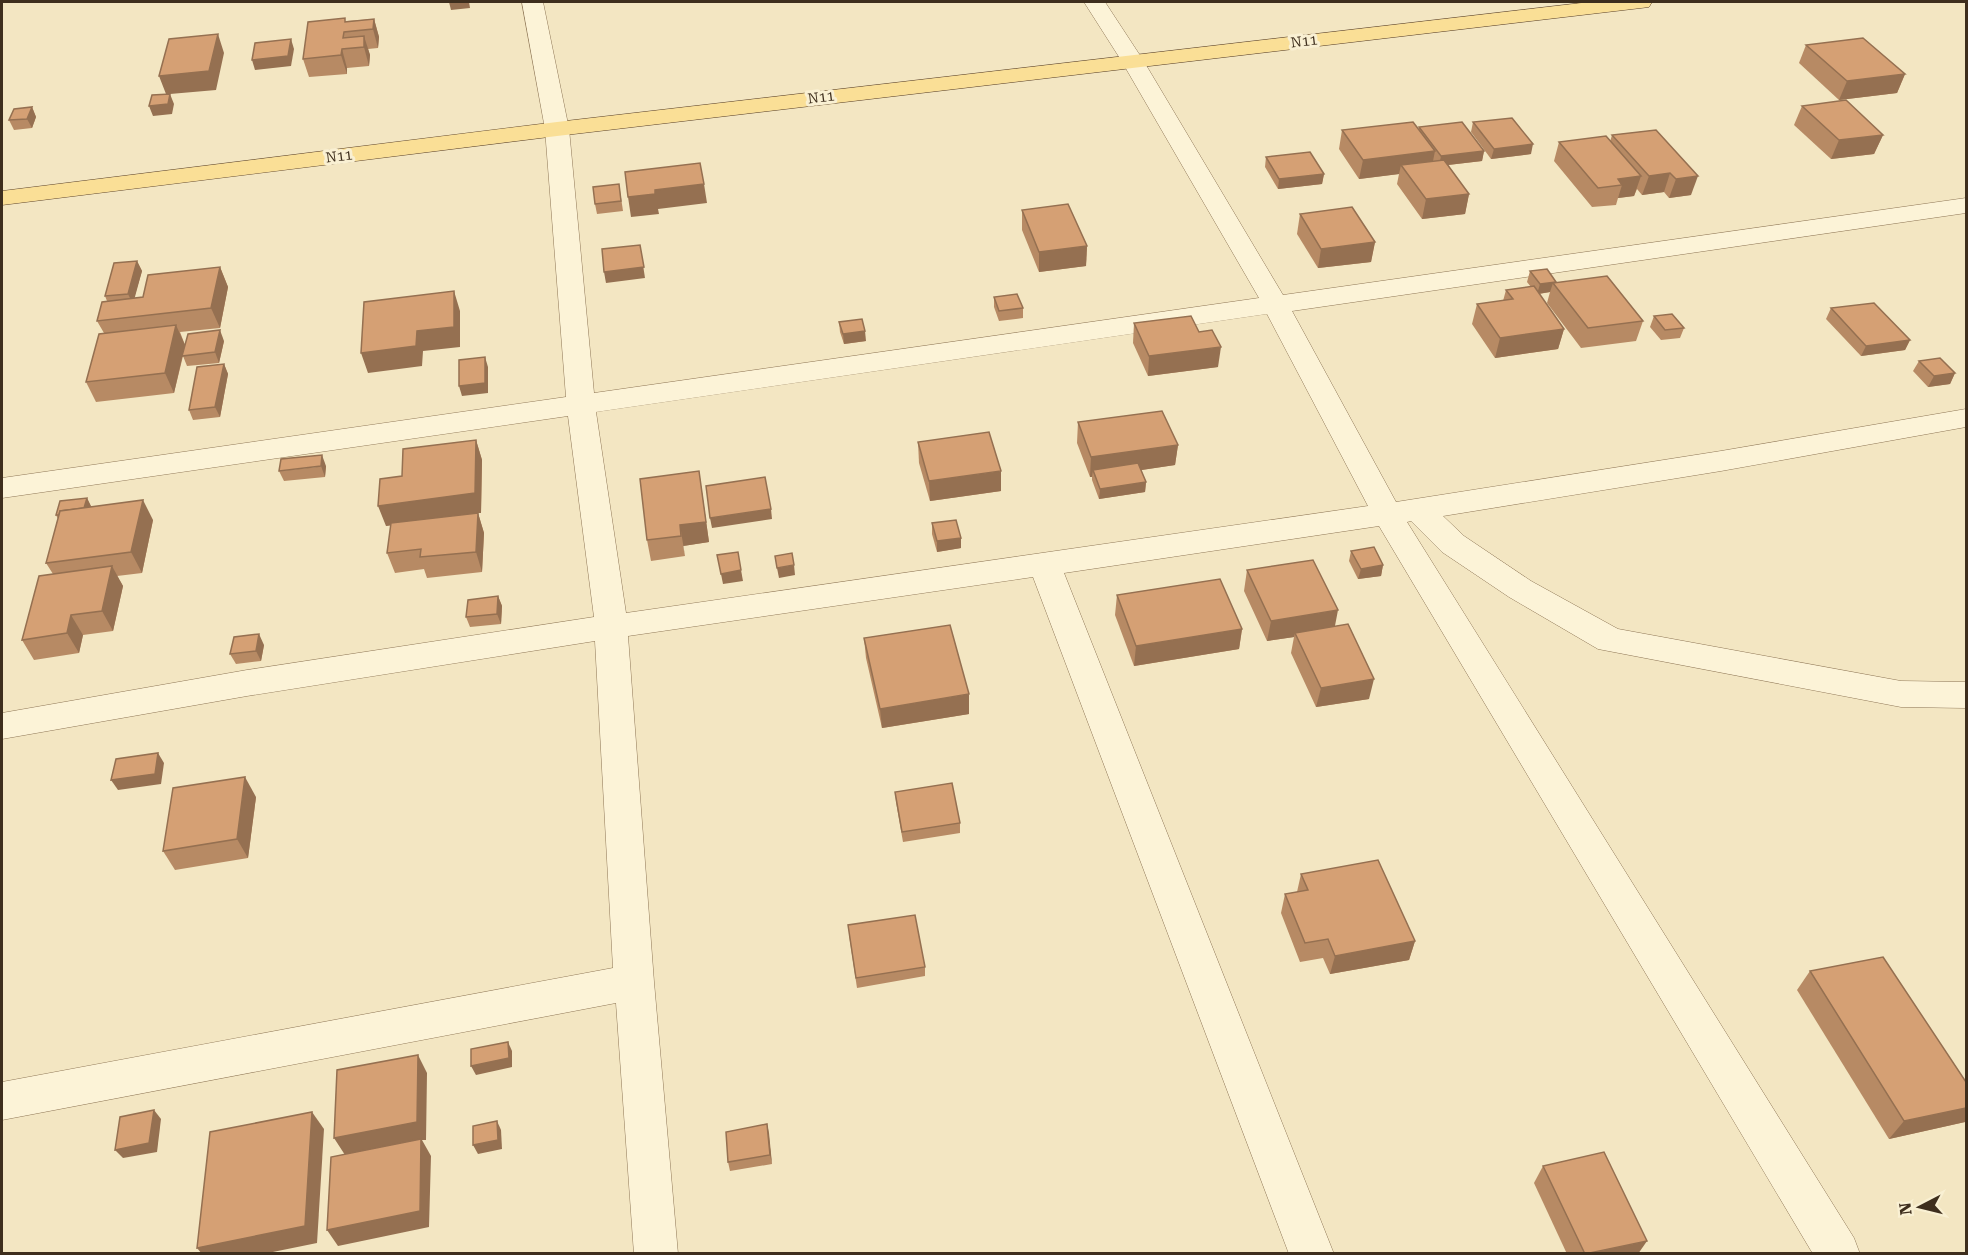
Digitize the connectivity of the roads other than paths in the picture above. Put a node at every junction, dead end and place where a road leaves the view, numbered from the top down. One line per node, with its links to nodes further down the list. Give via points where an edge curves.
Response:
1 (532, 2): 5 (street)
2 (1094, 2): 4 (street)
3 (1641, 2): 4 (main road, N11)
4 (1132, 60): 5 (main road, N11); 8 (street)
5 (557, 129): 6 (main road, N11); 9 (street)
6 (2, 198)
7 (1966, 205): 8 (street)
8 (1276, 305): 9 (street); 12 (street)
9 (580, 405): 11 (street); 14 (street)
10 (1966, 418): 12 (street, via 1774,454)
11 (2, 489)
12 (1402, 512): 13 (street); 15 (street, via 1520,589 1610,640 1901,694); 21 (street)
13 (1044, 563): 14 (street); 20 (street)
14 (611, 625): 16 (street); 17 (street)
15 (1966, 695)
16 (2, 726)
17 (634, 981): 18 (street); 19 (street)
18 (2, 1101)
19 (656, 1254)
20 (1312, 1254)
21 (1838, 1254)

